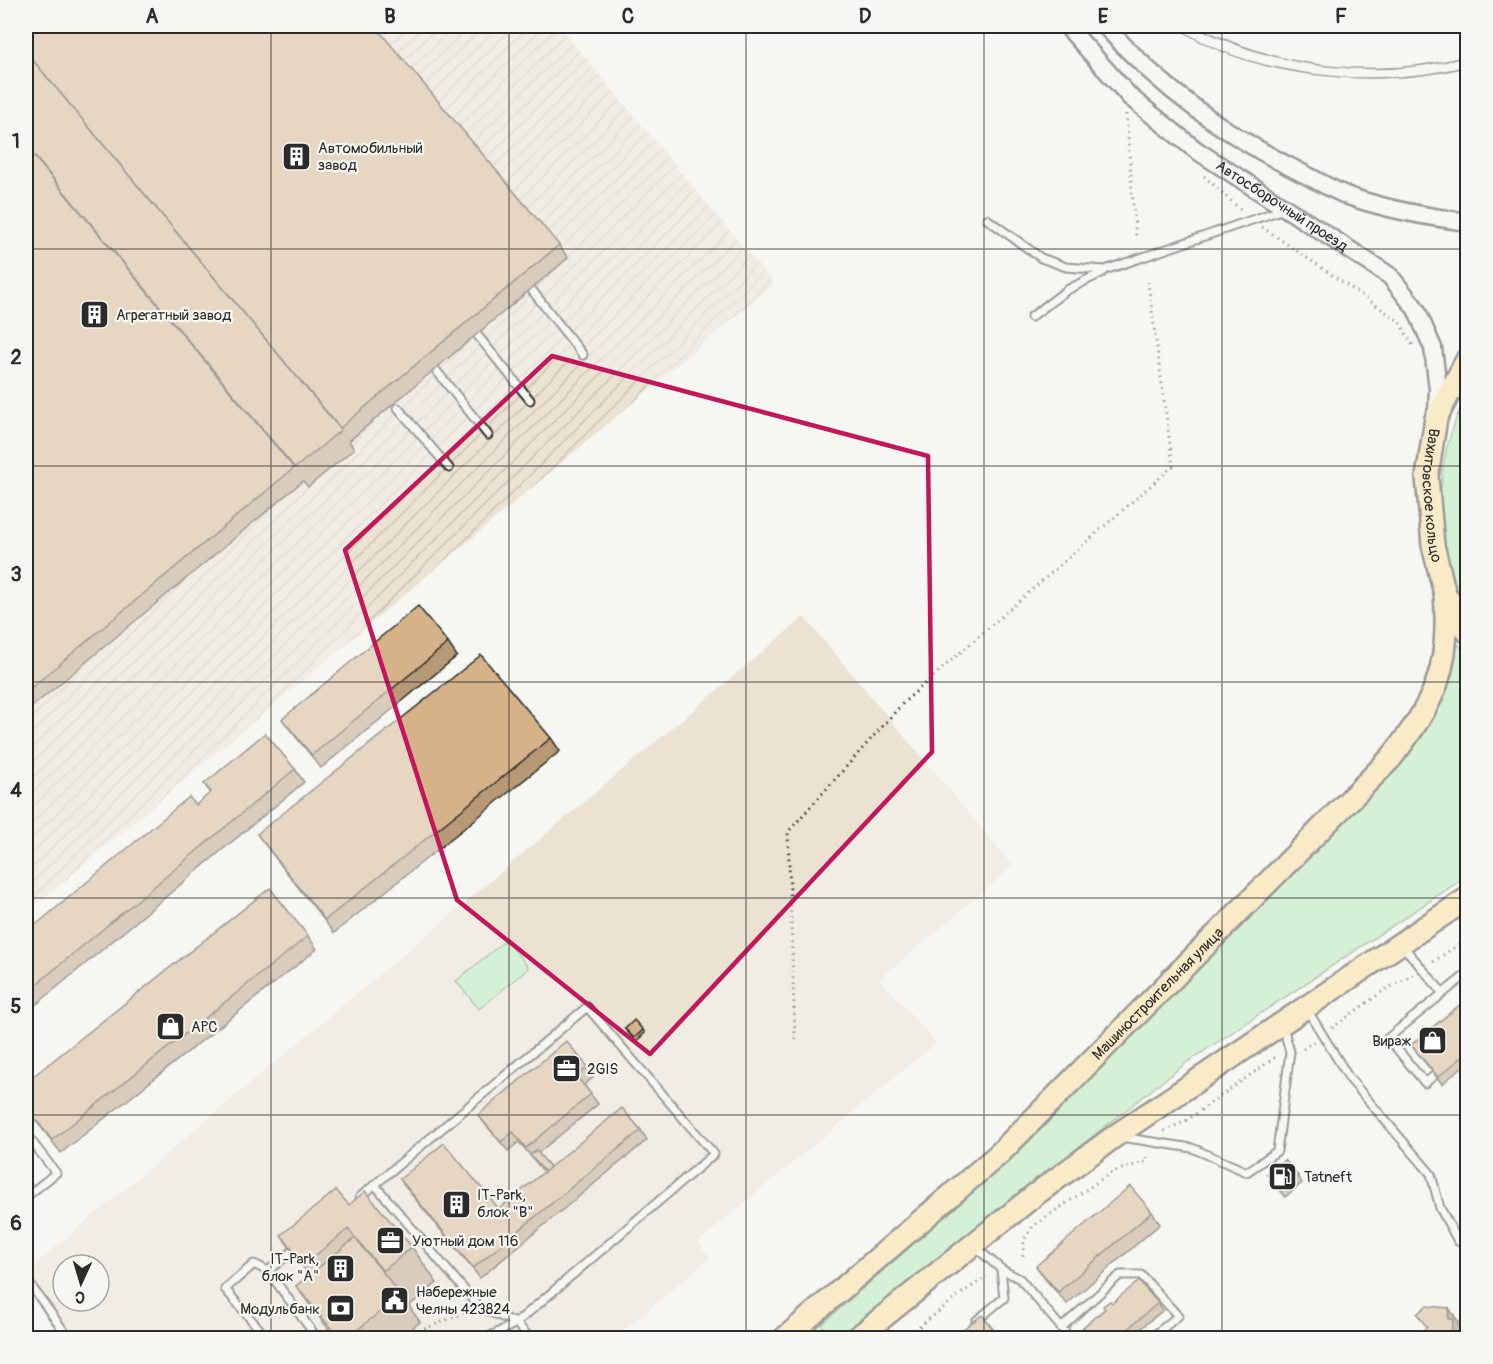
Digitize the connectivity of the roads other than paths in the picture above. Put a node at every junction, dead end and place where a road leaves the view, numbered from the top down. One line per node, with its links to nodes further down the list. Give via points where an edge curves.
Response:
1 (1067, 26): 3 (street, Автосборочный проезд, via 1130,97 1196,150)
2 (1105, 26): 5 (street, via 1139,63 1211,122 1268,156 1350,197 1425,217)
3 (1286, 208): 6 (lane); 15 (street, Автосборочный проезд, via 1390,276 1416,309 1433,348)
4 (987, 219): 6 (lane, via 1041,258 1066,267)
5 (1467, 222)
6 (1105, 270): 8 (lane, via 1067,290)
7 (531, 289): 10 (lane)
8 (1031, 317)
9 (478, 336): 13 (lane)
10 (583, 355)
11 (1467, 358): 15 (main road, Вахитовское кольцо)
12 (435, 369): 16 (lane)
13 (530, 400)
14 (398, 408): 17 (lane)
15 (1441, 410): 18 (main road, Вахитовское кольцо, via 1427,477 1433,545)
16 (489, 435)
17 (449, 468)
18 (1445, 594): 19 (main road, Вахитовское кольцо); 46 (main road, Машиностроительная улица, via 1448,632 1443,668 1432,698 1391,758 1000,1153)
19 (1467, 632)
20 (1467, 898): 21 (main road)
21 (1401, 943): 23 (lane); 24 (main road)
22 (1467, 973): 23 (lane)
23 (1443, 993): 26 (lane, via 1388,1038 1425,1083)
24 (1305, 1006): 25 (main road); 32 (lane, via 1348,1078 1431,1174 1440,1208)
25 (1281, 1022): 28 (main road); 28 (lane, via 1290,1052 1277,1151 1247,1172 1192,1148)
26 (1435, 1075)
27 (26, 1134): 30 (lane, via 56,1173)
28 (1115, 1136): 34 (main road)
29 (375, 1185): 31 (lane); 38 (lane, via 478,1307); 38 (lane, via 587,1007 714,1154)
30 (26, 1197)
31 (357, 1199)
32 (1458, 1241)
33 (304, 1242): 36 (lane)
34 (973, 1246): 35 (lane); 48 (main road)
35 (1001, 1269): 39 (lane, via 1004,1298); 40 (lane, via 1020,1279)
36 (268, 1271): 42 (lane, via 254,1264 225,1290); 43 (lane)
37 (26, 1279): 41 (lane)
38 (516, 1323): 44 (lane); 45 (lane)
39 (971, 1325)
40 (1061, 1328): 49 (lane); 50 (lane, via 1120,1275 1141,1275 1178,1316)
41 (69, 1338)
42 (267, 1338)
43 (317, 1338)
44 (487, 1338)
45 (530, 1338)
46 (786, 1338): 47 (main road, via 807,1332)
47 (815, 1338)
48 (857, 1338)
49 (1070, 1338)
50 (1151, 1338)

